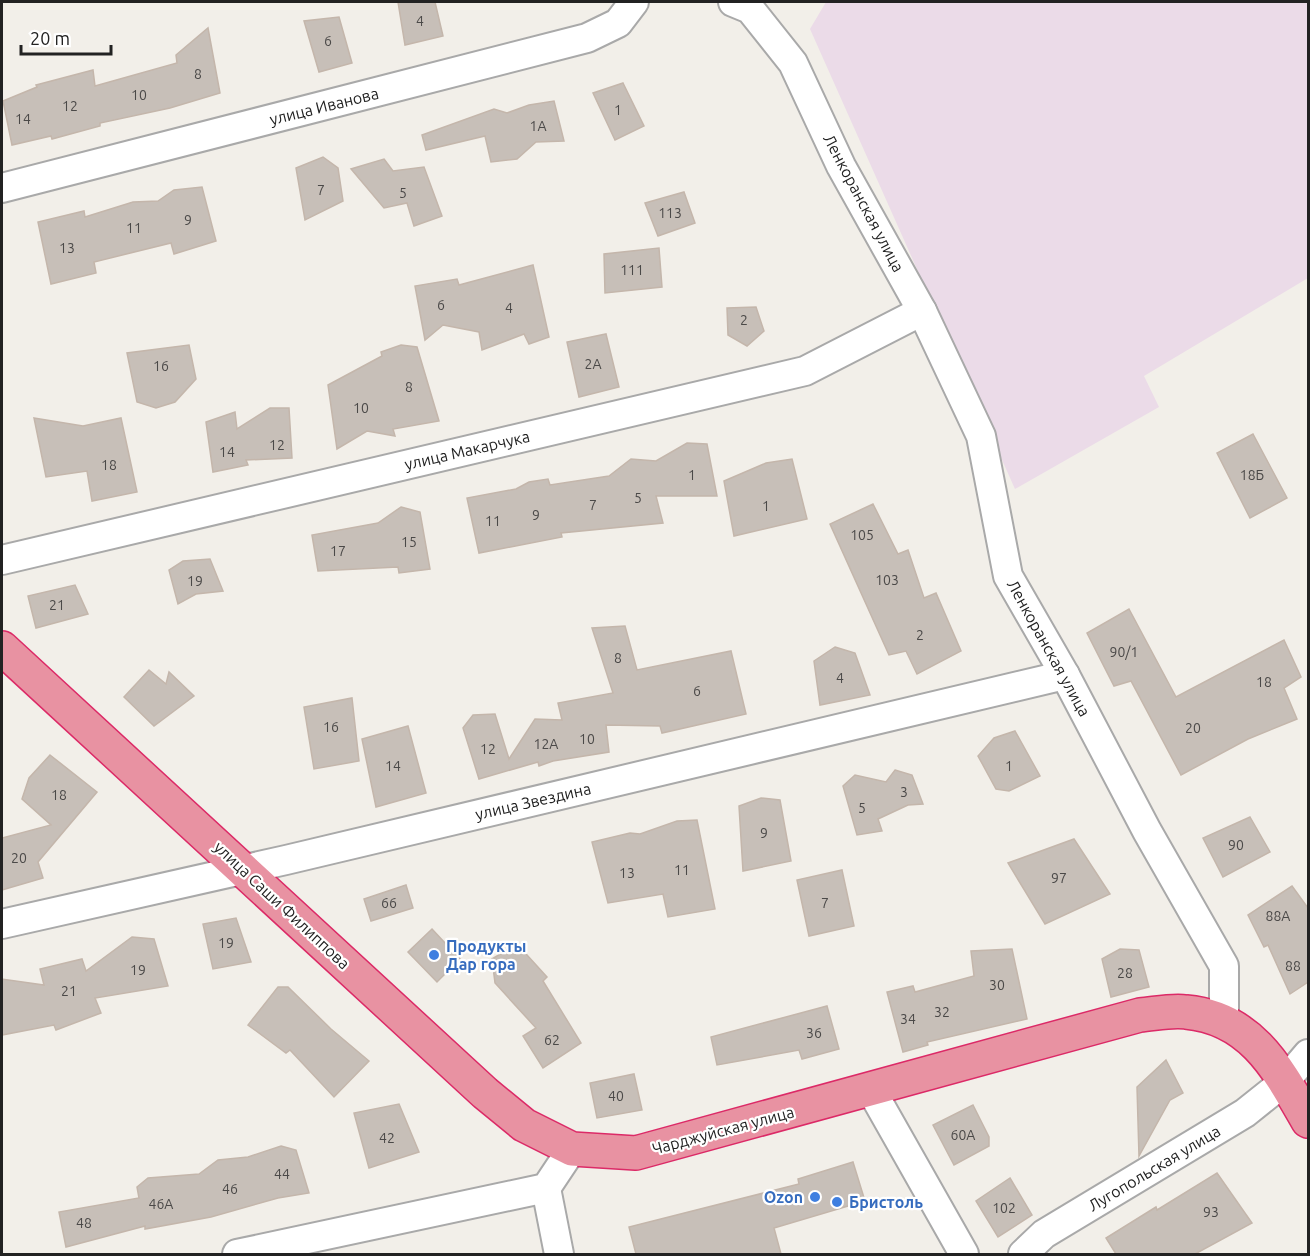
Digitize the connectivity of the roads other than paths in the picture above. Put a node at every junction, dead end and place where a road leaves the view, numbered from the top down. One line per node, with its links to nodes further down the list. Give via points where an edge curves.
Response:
1 (634, 2): 3 (street, улица Иванова, via 618,23 587,39)
2 (733, 2): 4 (street, Ленкоранская улица, via 750,9 794,63 841,166)
3 (2, 188)
4 (922, 311): 5 (street, улица Макарчука, via 805,371); 7 (street, Ленкоранская улица, via 981,436 1008,576)
5 (2, 560)
6 (2, 648): 8 (highway, улица Саши Филиппова)
7 (1065, 675): 8 (street, улица Звездина); 10 (street, Ленкоранская улица, via 1224,966)
8 (244, 869): 9 (street, улица Звездина); 15 (highway, улица Саши Филиппова, via 485,1093 524,1125)
9 (2, 924)
10 (1224, 1020): 12 (highway, via 1257,1043); 13 (highway, Чарджуйская улица, via 1185,1011 1140,1015)
11 (1308, 1054): 12 (street)
12 (1285, 1081): 14 (highway); 20 (street, Лугопольская улица, via 1245,1113 1044,1234)
13 (870, 1088): 15 (highway, Чарджуйская улица, via 636,1153); 19 (street)
14 (1308, 1121)
15 (572, 1149): 16 (street)
16 (546, 1188): 17 (street); 18 (street)
17 (237, 1254)
18 (560, 1254)
19 (964, 1254)
20 (1023, 1254)

